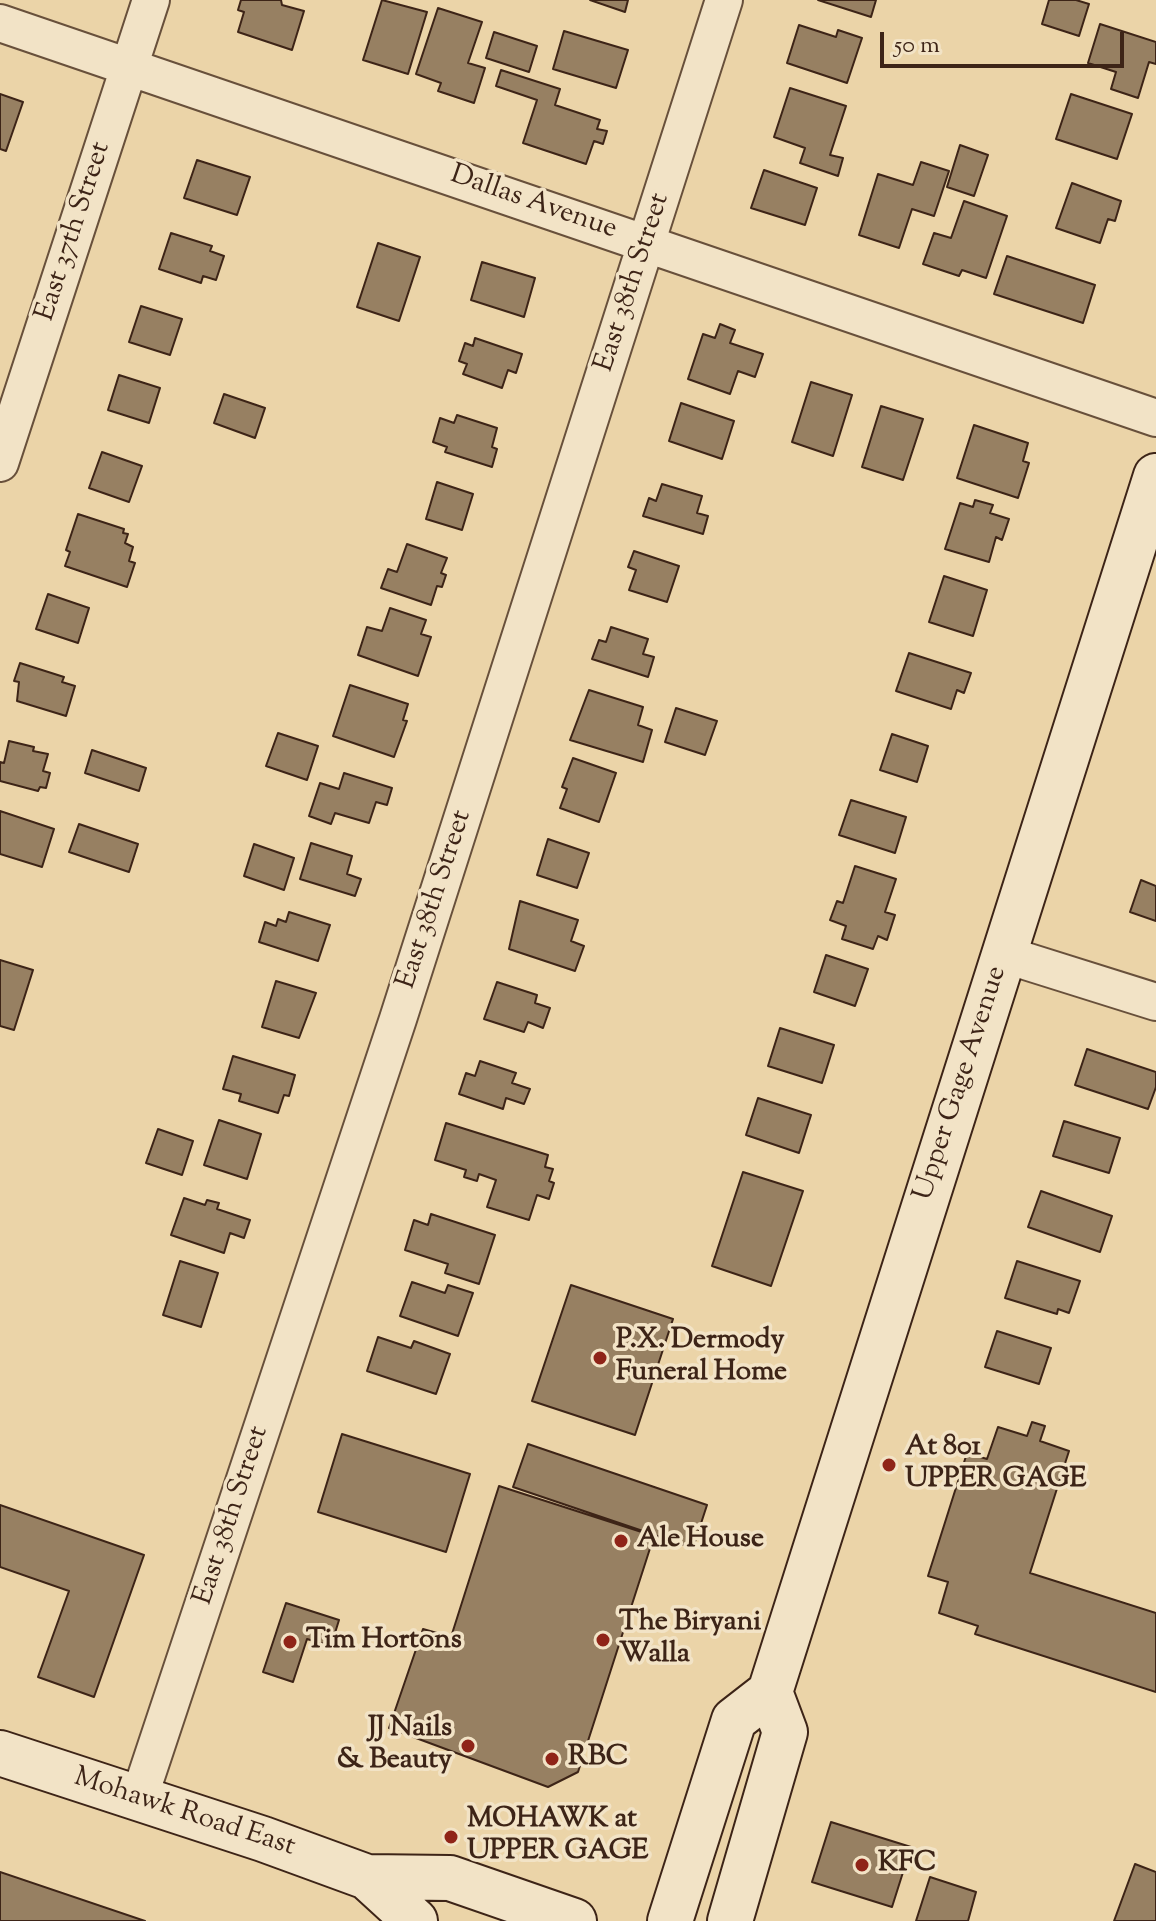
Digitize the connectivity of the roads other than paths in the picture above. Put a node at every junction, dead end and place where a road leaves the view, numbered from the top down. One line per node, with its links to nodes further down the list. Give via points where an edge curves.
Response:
1 (151, 0): 4 (street, East 37th Street)
2 (724, 0): 5 (street, East 38th Street)
3 (0, 23): 4 (street, Dallas Avenue)
4 (129, 65): 5 (street, Dallas Avenue); 7 (street, East 37th Street)
5 (647, 243): 6 (street, Dallas Avenue); 13 (street, East 38th Street, via 403,1003)
6 (1156, 418)
7 (0, 463)
8 (1156, 476): 9 (main road, Upper Gage Avenue)
9 (1003, 954): 10 (street); 11 (main road, Upper Gage Avenue)
10 (1156, 1002)
11 (770, 1692): 17 (main road, via 734,1720); 18 (main road, via 785,1732)
12 (0, 1753): 13 (main road, Mohawk Road East)
13 (139, 1798): 14 (main road, Mohawk Road East)
14 (367, 1877): 15 (main road, Mohawk Road East); 16 (main road, Mohawk Road East, via 450,1878)
15 (415, 1921)
16 (574, 1921)
17 (670, 1921)
18 (730, 1921)

